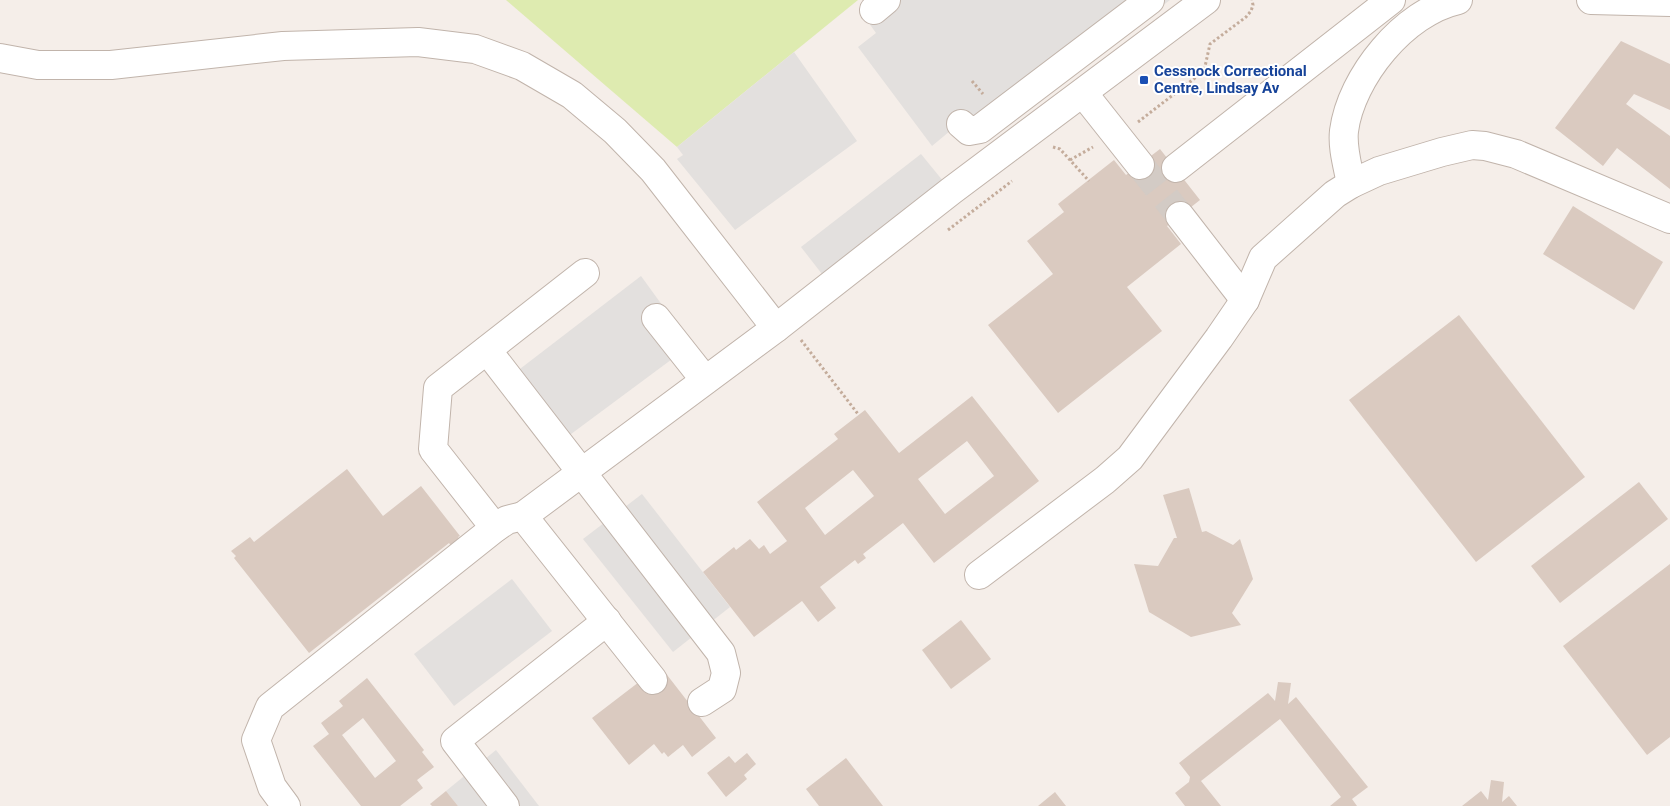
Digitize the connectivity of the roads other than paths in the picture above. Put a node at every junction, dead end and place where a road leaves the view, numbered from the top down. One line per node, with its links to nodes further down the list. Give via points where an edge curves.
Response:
1 (1150, 0): 9 (street, via 980,129 970,131)
2 (1206, 0): 8 (street)
3 (1391, 0): 11 (street)
4 (1458, 0): 12 (street, via 1424,14 1404,30 1370,66 1357,86 1344,132)
5 (1591, 0): 6 (street)
6 (1670, 2)
7 (0, 58): 18 (street, via 38,65 111,65 283,46 418,42 475,49 522,66 555,85 615,131 653,170)
8 (1083, 93): 10 (street); 18 (street)
9 (960, 124)
10 (1140, 165)
11 (1176, 168)
12 (1351, 184): 14 (street, via 1442,152 1472,145 1485,146 1516,154); 16 (street, via 1335,194 1263,258)
13 (1180, 216): 16 (street)
14 (1670, 220)
15 (584, 273): 19 (street)
16 (1245, 300): 24 (street, via 1130,458)
17 (656, 318): 20 (street)
18 (781, 324): 20 (street)
19 (487, 350): 21 (street); 23 (street, via 438,388 433,449)
20 (705, 380): 21 (street)
21 (581, 472): 22 (street); 27 (street, via 721,654 726,672 722,689)
22 (524, 516): 23 (street, via 507,520); 25 (street)
23 (495, 528): 28 (street, via 270,707 256,740 272,787)
24 (979, 575)
25 (607, 621): 26 (street); 29 (street, via 455,741)
26 (653, 680)
27 (702, 702)
28 (286, 806)
29 (505, 806)

